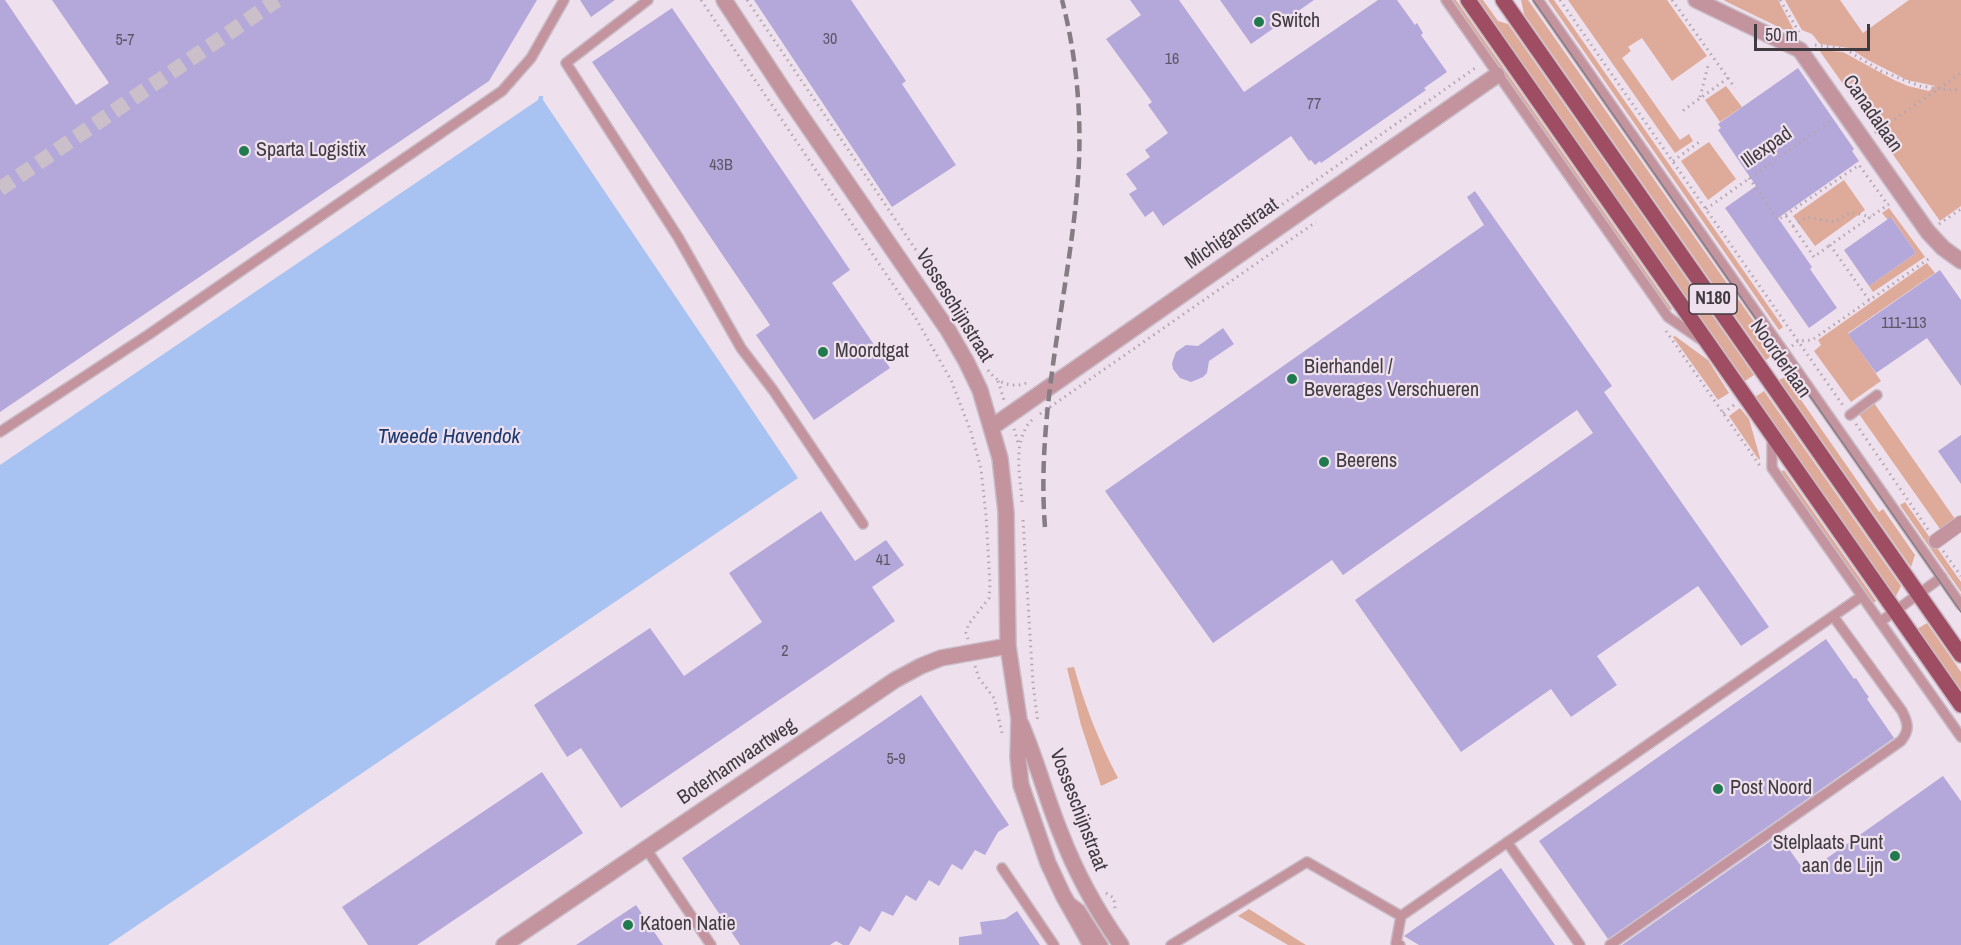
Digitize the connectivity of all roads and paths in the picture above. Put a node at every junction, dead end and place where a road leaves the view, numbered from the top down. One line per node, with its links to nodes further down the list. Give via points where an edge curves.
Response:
1 (564, 0): 52 (lane, via 531,58 502,91)
2 (648, 0): 58 (lane, via 566,63 678,237 741,348)
3 (702, 0): 69 (path, via 915,317 951,380 981,469 986,515 989,598 968,625)
4 (724, 0): 51 (street, Vosseschijnstraat, via 948,330 975,379)
5 (747, 0): 43 (path)
6 (1446, 0): 17 (lane)
7 (1468, 0): 46 (main road, N180)
8 (1503, 0): 62 (main road, Noorderlaan / N180)
9 (1538, 0): 61 (lane)
10 (1560, 0): 27 (path)
11 (1672, 0): 18 (path)
12 (1696, 0): 14 (street, Canadalaan)
13 (1780, 0): 14 (path)
14 (1804, 43): 20 (path, via 1845,49 1891,75); 24 (street, Canadalaan)
15 (1709, 62): 22 (path)
16 (1961, 73): 20 (path)
17 (1493, 77): 38 (path, via 1480,65); 46 (lane, via 1668,317); 51 (street, Michiganstraat)
18 (1728, 78): 19 (path); 22 (path)
19 (1735, 88)
20 (1938, 89): 21 (path); 25 (path)
21 (1961, 90)
22 (1699, 98): 23 (path)
23 (1681, 112)
24 (1845, 112): 28 (path, Illexpad); 29 (street, Canadalaan)
25 (1871, 136)
26 (1702, 140): 27 (path)
27 (1673, 161): 31 (path)
28 (1749, 178): 31 (path, Illexpad); 33 (path, via 1778,220)
29 (1902, 195): 30 (path); 37 (street, Canadalaan)
30 (1888, 205): 33 (path, via 1859,165); 35 (path)
31 (1706, 209): 45 (path)
32 (1961, 209): 37 (path)
33 (1786, 216): 36 (path)
34 (1323, 217): 55 (path, via 1033,418 1019,445)
35 (1871, 217): 36 (path, via 1851,212 1835,222 1806,217); 39 (path)
36 (1793, 226): 39 (path, via 1814,257)
37 (1928, 232): 41 (street, Canadalaan)
38 (1238, 236)
39 (1830, 246): 42 (path)
40 (1923, 248): 42 (path, via 1930,258)
41 (1961, 261)
42 (1869, 300): 45 (path, via 1812,340)
43 (960, 320)
44 (1662, 326): 54 (path)
45 (1798, 341): 50 (path)
46 (1706, 343): 53 (main road, N180)
47 (988, 370): 48 (path, via 1010,385 1022,385)
48 (1037, 376)
49 (1877, 395): 50 (lane)
50 (1850, 415): 59 (path)
51 (992, 427): 68 (street, Vosseschijnstraat, via 1006,512)
52 (0, 432)
53 (1772, 437): 63 (lane, via 1772,468); 65 (main road, N180)
54 (1763, 469)
55 (1022, 503)
56 (1022, 514): 73 (path)
57 (1961, 523): 59 (street)
58 (863, 524)
59 (1936, 541): 60 (path)
60 (1961, 576)
61 (1942, 577): 62 (lane); 64 (lane)
62 (1919, 594): 65 (lane); 70 (main road, Noorderlaan / N180)
63 (1862, 596): 66 (lane); 67 (lane)
64 (1961, 605)
65 (1894, 612): 67 (lane); 71 (main road, N180)
66 (1833, 616): 76 (lane); 92 (lane, via 1902,711 1907,734)
67 (1880, 622): 74 (lane)
68 (1008, 646): 69 (street, Boterhamvaartweg); 72 (street, Vosseschijnstraat)
69 (971, 653): 75 (path, via 980,678 994,698); 77 (street, Boterhamvaartweg, via 941,658 895,680)
70 (1961, 655)
71 (1961, 705)
72 (1019, 719): 80 (street, Vosseschijnstraat, via 1021,785 1041,847); 88 (street, Vosseschijnstraat, via 1069,854)
73 (1039, 726)
74 (1961, 737)
75 (1004, 740)
76 (1508, 842): 82 (lane); 91 (lane)
77 (647, 850): 83 (street, Boterhamvaartweg); 84 (lane)
78 (1002, 868): 85 (lane)
79 (1100, 893): 81 (path, via 1114,898)
80 (1063, 895): 86 (street, Vosseschijnstraat); 87 (lane, via 1080,909)
81 (1115, 912)
82 (1401, 916): 89 (lane, via 1307,862); 90 (lane, via 1396,943)
83 (504, 945)
84 (711, 945)
85 (1054, 945)
86 (1092, 945)
87 (1103, 945)
88 (1121, 945)
89 (1170, 945)
90 (1400, 945)
91 (1580, 945)
92 (1610, 945)

